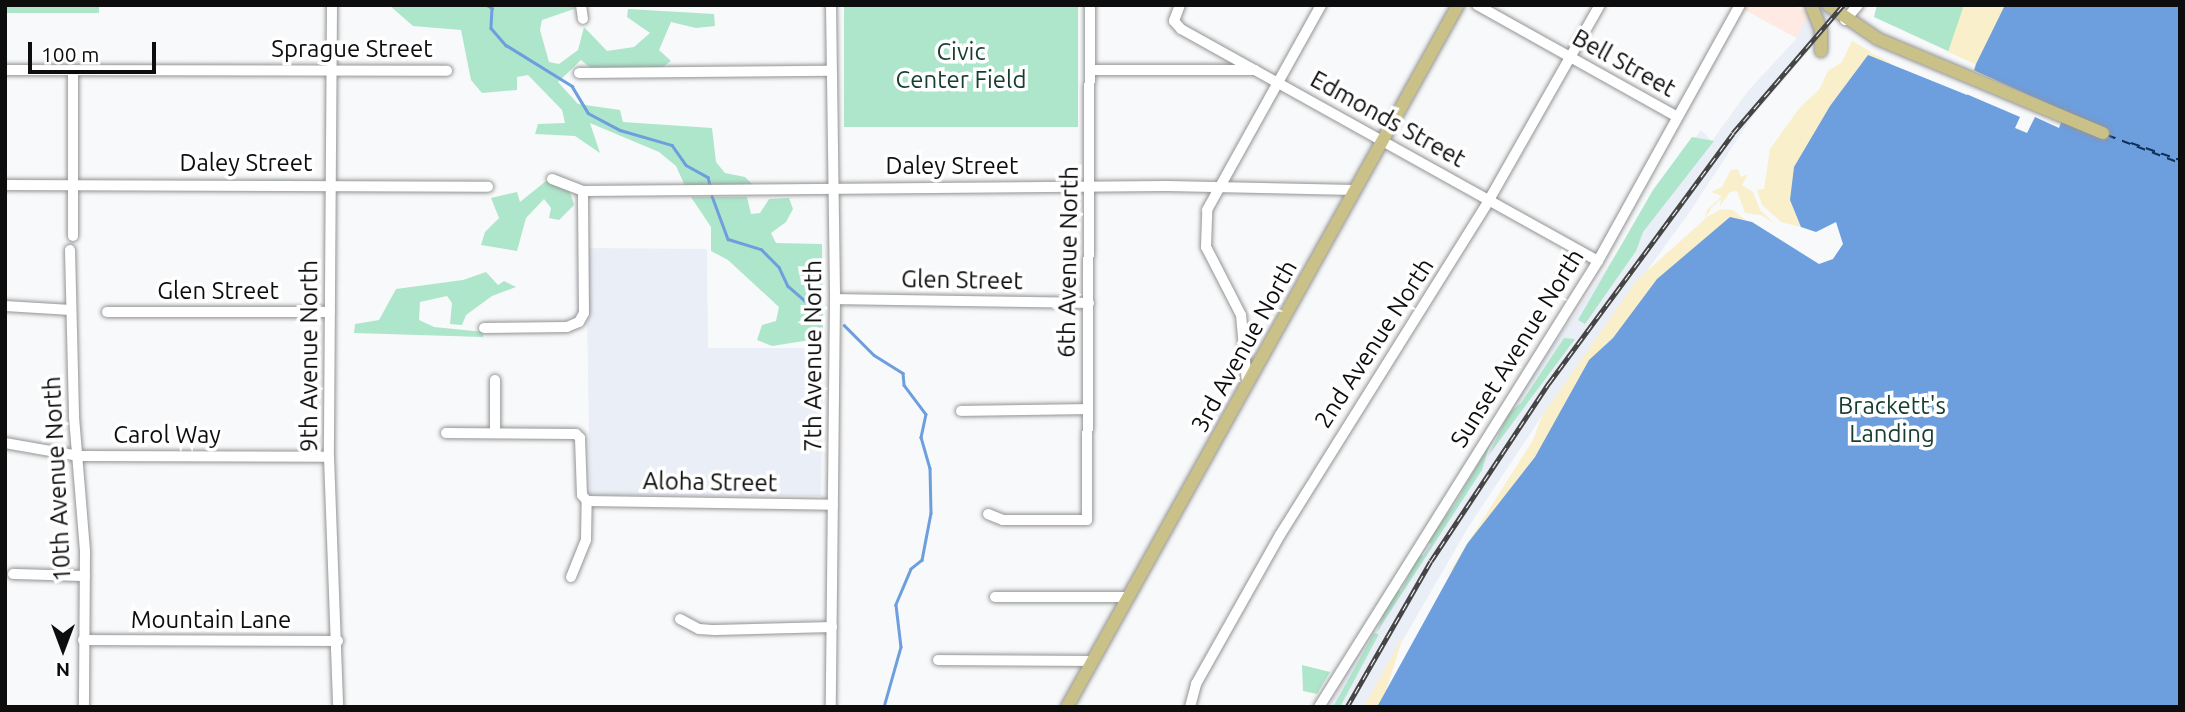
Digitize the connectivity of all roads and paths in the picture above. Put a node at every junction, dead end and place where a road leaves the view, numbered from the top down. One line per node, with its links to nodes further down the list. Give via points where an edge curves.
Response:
1 (331, 5): 19 (street, 9th Avenue North)
2 (581, 5): 14 (street)
3 (831, 5): 23 (street, 7th Avenue North)
4 (1090, 5): 20 (street, 6th Avenue North)
5 (1180, 5): 21 (street, Edmonds Street, via 1176,25)
6 (1321, 5): 25 (street)
7 (1458, 5): 28 (main road, 3rd Avenue North)
8 (1476, 5): 16 (street, Bell Street)
9 (1600, 5): 16 (street, 2nd Avenue North)
10 (1740, 5): 26 (street, Sunset Avenue North)
11 (1811, 5): 13 (main road); 15 (main road, via 1821,30)
12 (1858, 5): 13 (street)
13 (1840, 16): 27 (main road, via 1954,73)
14 (583, 19)
15 (1821, 51)
16 (1571, 57): 26 (street, Bell Street); 39 (street, 2nd Avenue North)
17 (5, 70): 18 (street, Sprague Street)
18 (73, 70): 19 (street, Sprague Street); 32 (street)
19 (331, 70): 22 (street, Sprague Street); 30 (street, 9th Avenue North)
20 (1091, 70): 21 (street); 34 (street, 6th Avenue North)
21 (1255, 70): 25 (street, Edmonds Street)
22 (447, 71)
23 (831, 71): 24 (street); 36 (street, 7th Avenue North)
24 (579, 73)
25 (1278, 82): 28 (street, Edmonds Street); 35 (street)
26 (1677, 117): 42 (street, Sunset Avenue North)
27 (2103, 133)
28 (1384, 139): 37 (main road, 3rd Avenue North); 39 (street, Edmonds Street)
29 (552, 179): 38 (street, Daley Street)
30 (332, 184): 32 (street, Daley Street); 33 (street, Daley Street); 48 (street, 9th Avenue North)
31 (5, 185): 32 (street, Daley Street)
32 (74, 185): 40 (street)
33 (488, 187)
34 (1090, 187): 35 (street, Daley Street); 36 (street, Daley Street); 44 (street, 6th Avenue North)
35 (1216, 187): 37 (street, Daley Street); 51 (street, via 1204,228 1206,247 1241,315)
36 (833, 188): 38 (street, Daley Street); 43 (street, 7th Avenue North)
37 (1355, 190): 51 (main road, 3rd Avenue North)
38 (583, 191): 49 (street, via 584,313 579,322 568,327)
39 (1489, 200): 42 (street, Edmonds Street); 77 (street, 2nd Avenue North, via 1291,517 1196,684)
40 (73, 236)
41 (70, 250): 46 (street, 10th Avenue North)
42 (1598, 261): 78 (street, Sunset Avenue North)
43 (835, 299): 44 (street, Glen Street); 60 (street, 7th Avenue North)
44 (1089, 303): 52 (street, 6th Avenue North)
45 (5, 306): 46 (street)
46 (71, 310): 57 (street, 10th Avenue North)
47 (107, 312): 48 (street, Glen Street)
48 (330, 312): 58 (street, 9th Avenue North)
49 (484, 328)
50 (495, 380): 54 (street)
51 (1247, 383): 66 (main road, 3rd Avenue North)
52 (1087, 409): 53 (street); 61 (street, 6th Avenue North, via 1087,520 1003,520)
53 (961, 411)
54 (495, 432): 55 (street); 59 (street, via 576,434 580,438 582,495)
55 (446, 433)
56 (5, 443): 57 (street, Carol Way)
57 (79, 456): 58 (street, Carol Way); 63 (street, 10th Avenue North)
58 (329, 457): 70 (street, 9th Avenue North)
59 (587, 501): 60 (street, Aloha Street); 64 (street, via 586,540)
60 (833, 505): 68 (street, 7th Avenue North)
61 (988, 514)
62 (13, 574): 63 (street)
63 (85, 576): 69 (street, 10th Avenue North)
64 (571, 577)
65 (995, 597): 66 (street)
66 (1128, 597): 72 (main road, 3rd Avenue North)
67 (680, 619): 68 (street, via 699,629 715,630)
68 (832, 627): 75 (street, 7th Avenue North)
69 (83, 640): 70 (street, Mountain Lane); 73 (street, 10th Avenue North)
70 (338, 641): 74 (street, 9th Avenue North)
71 (938, 660): 72 (street)
72 (1092, 662): 76 (main road, 3rd Avenue North)
73 (83, 707)
74 (338, 707)
75 (831, 707)
76 (1067, 707)
77 (1190, 707)
78 (1319, 707)

